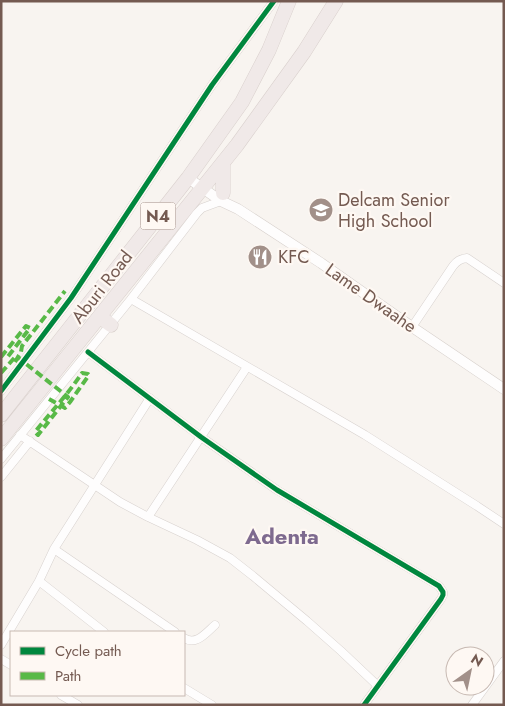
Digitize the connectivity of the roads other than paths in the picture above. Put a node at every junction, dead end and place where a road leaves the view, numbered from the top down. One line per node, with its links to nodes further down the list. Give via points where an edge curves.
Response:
1 (274, 1): 15 (street, via 212,85 71,298)
2 (290, 1): 5 (highway, Aburi Road / N4, via 242,102)
3 (336, 1): 4 (highway, N4, via 304,52)
4 (223, 163): 6 (highway, N4); 7 (highway)
5 (190, 175): 6 (street, Lame Dwaahe); 17 (highway, Aburi Road / N4)
6 (205, 185): 7 (street, Lame Dwaahe); 10 (highway, N4)
7 (222, 197): 9 (street, via 197,213); 11 (street, Lame Dwaahe)
8 (504, 283): 11 (street, via 467,258 460,259)
9 (131, 299): 10 (street); 13 (street)
10 (105, 321): 12 (street); 20 (highway, N4)
11 (412, 327): 14 (street, Lame Dwaahe)
12 (88, 352): 16 (street); 18 (street)
13 (247, 367): 19 (street); 26 (street, via 365,435)
14 (504, 389)
15 (1, 391)
16 (150, 398): 19 (street); 24 (street)
17 (1, 415)
18 (20, 435): 21 (street); 22 (street)
19 (201, 437): 25 (street); 35 (street, via 277,490 442,589 441,599)
20 (1, 439)
21 (30, 442): 23 (street); 24 (street)
22 (1, 459)
23 (1, 477)
24 (95, 485): 25 (street); 27 (street)
25 (148, 517): 35 (street, via 230,558 275,593)
26 (504, 524)
27 (54, 549): 28 (street); 31 (street)
28 (39, 581): 30 (street); 33 (street)
29 (215, 625): 32 (street, via 194,642)
30 (103, 631)
31 (174, 631)
32 (185, 639)
33 (1, 645)
34 (504, 660): 41 (street)
35 (378, 686): 40 (street)
36 (185, 689): 39 (street)
37 (63, 696): 38 (street)
38 (78, 705)
39 (212, 705)
40 (364, 705)
41 (472, 705)

